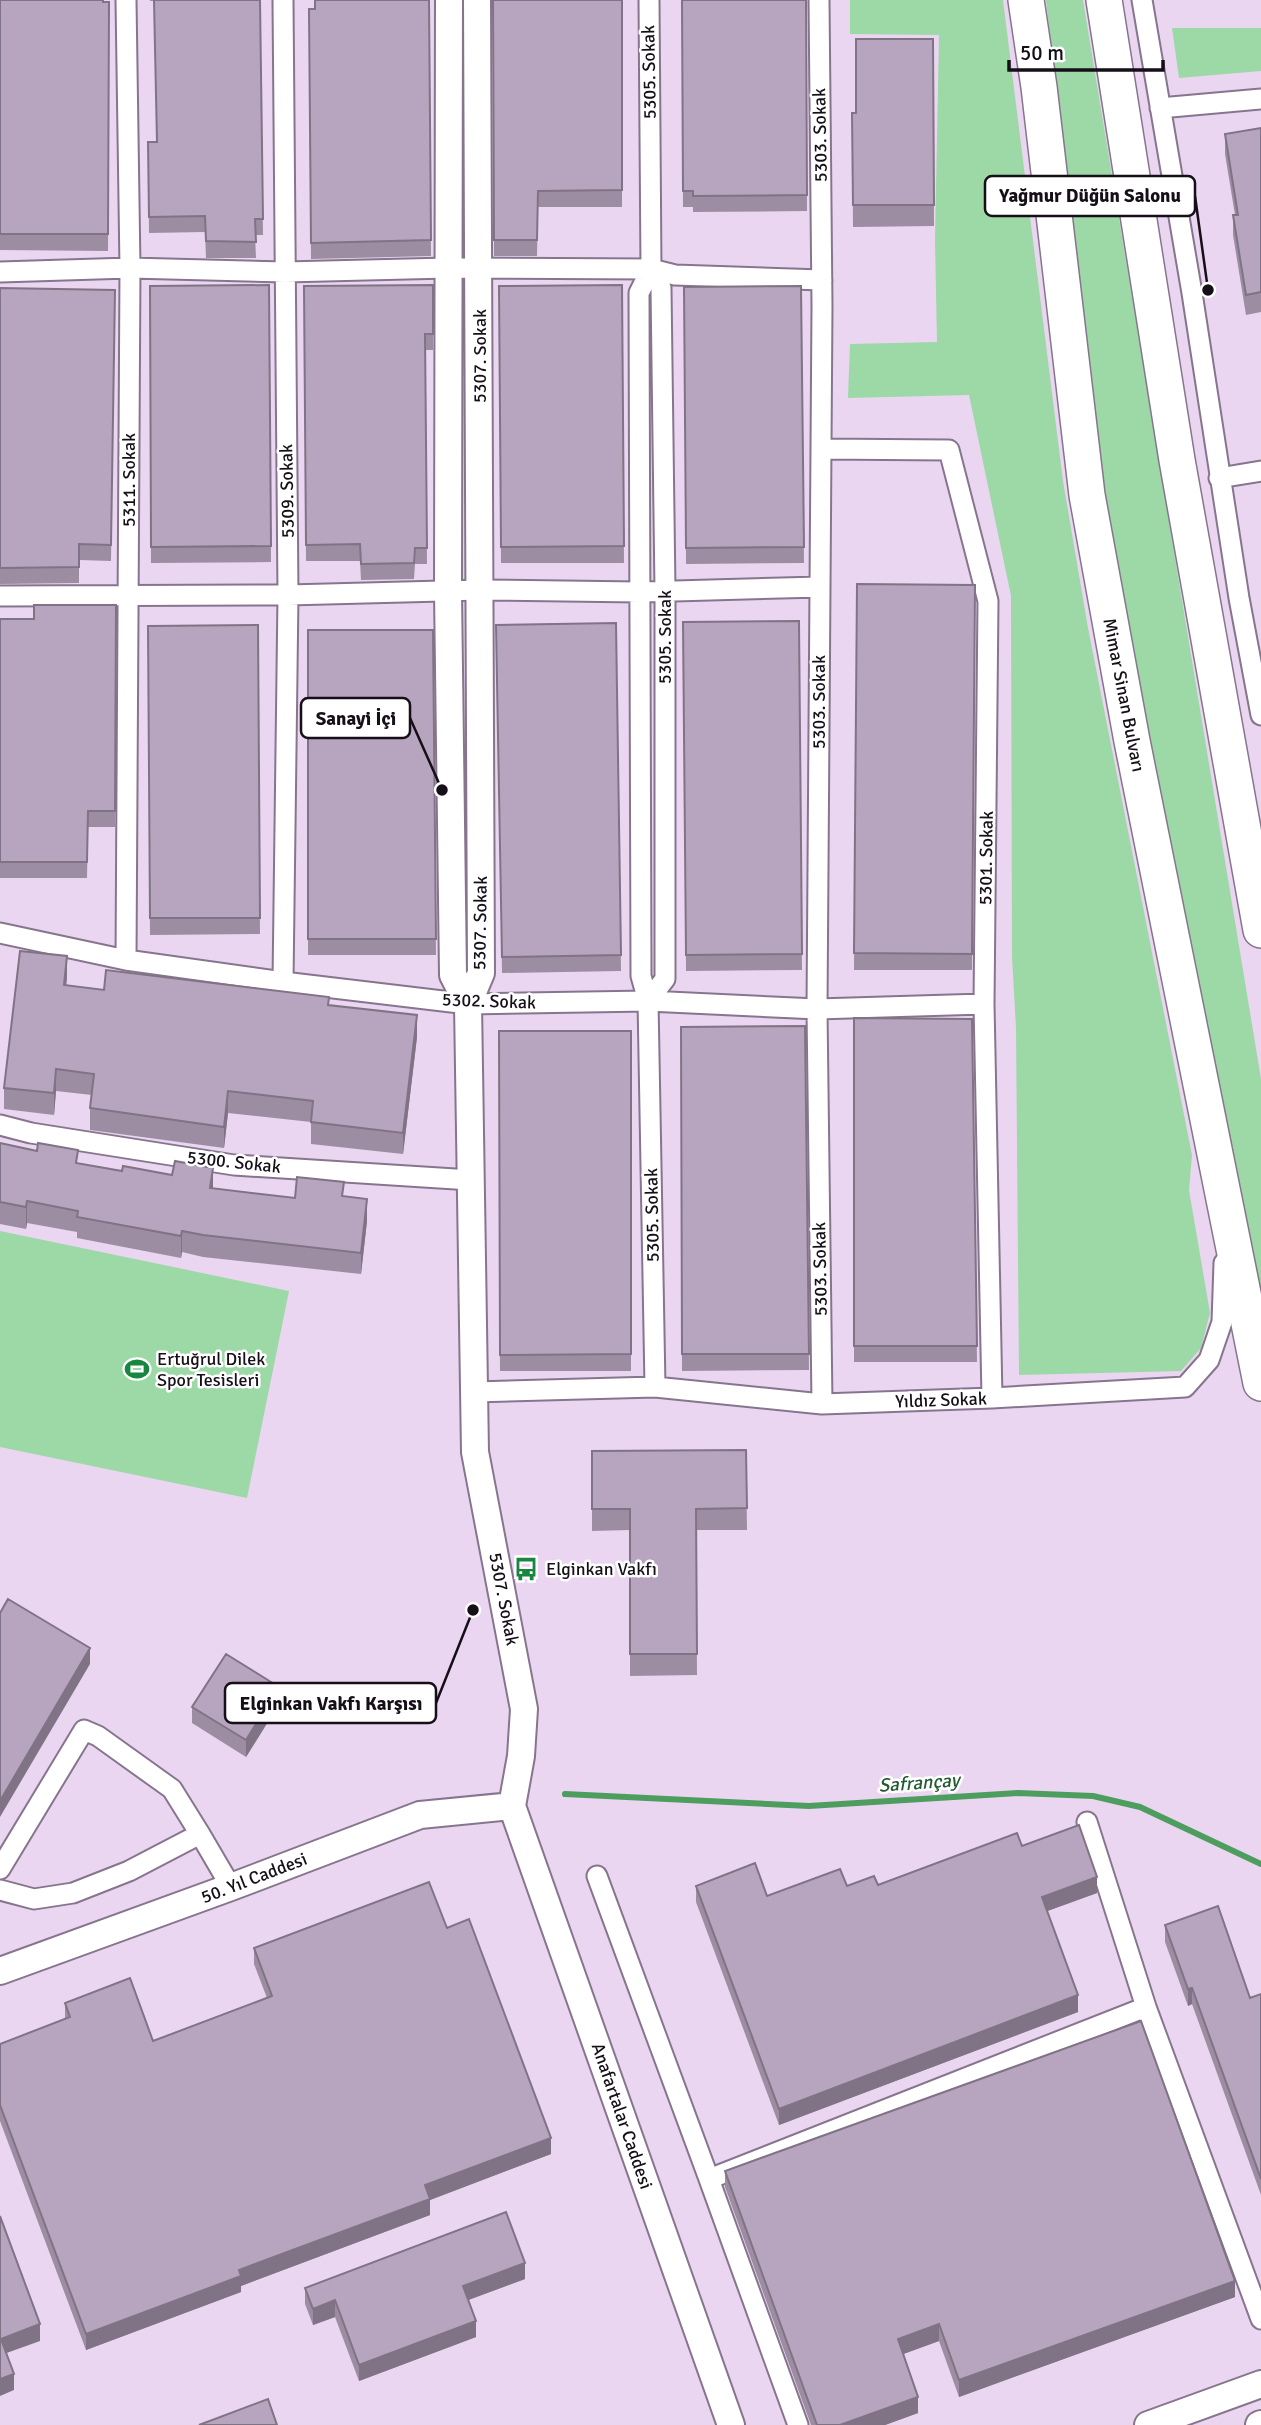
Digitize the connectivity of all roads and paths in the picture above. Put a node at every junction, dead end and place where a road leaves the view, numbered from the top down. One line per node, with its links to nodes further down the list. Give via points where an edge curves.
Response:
1 (126, 0): 12 (street, 5311. Sokak)
2 (283, 0): 17 (street, 5309. Sokak)
3 (449, 0): 13 (street, 5307. Sokak)
4 (477, 0): 14 (street, 5307. Sokak)
5 (649, 0): 15 (street, 5305. Sokak)
6 (818, 0): 18 (street, 5303. Sokak)
7 (1026, 0): 42 (highway, Mimar Sinan Bulvarı, via 1087,495)
8 (1104, 0): 31 (highway)
9 (1142, 0): 11 (street)
10 (1261, 99): 11 (street)
11 (1160, 108): 21 (street)
12 (130, 268): 16 (street); 17 (street); 27 (street, 5311. Sokak)
13 (448, 268): 14 (street); 17 (street); 25 (street, 5307. Sokak)
14 (479, 268): 15 (street); 23 (street, 5307. Sokak)
15 (651, 269): 18 (street, via 676,275); 24 (street, 5305. Sokak, via 661,288); 26 (street, 5305. Sokak, via 639,293)
16 (0, 272)
17 (285, 272): 29 (street, 5309. Sokak)
18 (822, 280): 19 (street, 5303. Sokak)
19 (821, 449): 22 (street, 5303. Sokak); 39 (street, 5301. Sokak, via 949,450 988,601)
20 (1261, 471): 21 (street)
21 (1219, 478): 30 (street)
22 (820, 587): 24 (street); 40 (street, 5303. Sokak)
23 (481, 590): 25 (street); 26 (street); 38 (street, 5307. Sokak, via 481,972)
24 (665, 591): 26 (street); 37 (street, 5305. Sokak, via 665,978)
25 (448, 592): 29 (street); 38 (street, 5307. Sokak, via 453,975)
26 (639, 592): 37 (street, 5305. Sokak, via 641,976)
27 (129, 595): 28 (street); 29 (street); 35 (street, 5311. Sokak)
28 (0, 596)
29 (288, 596): 36 (street, 5309. Sokak)
30 (1238, 598): 31 (street); 32 (street)
31 (1209, 643): 33 (highway)
32 (1261, 715)
33 (1261, 930)
34 (0, 933): 35 (street, 5302. Sokak)
35 (125, 960): 36 (street, 5302. Sokak)
36 (283, 982): 38 (street, 5302. Sokak)
37 (648, 1002): 38 (street, 5302. Sokak); 40 (street, 5302. Sokak); 45 (street, 5305. Sokak)
38 (468, 1003): 43 (street, 5307. Sokak)
39 (984, 1004): 40 (street, 5302. Sokak); 47 (street, 5301. Sokak)
40 (817, 1009): 48 (street, 5303. Sokak)
41 (0, 1125): 43 (street, 5300. Sokak, via 234,1165)
42 (1218, 1175): 44 (highway, Mimar Sinan Bulvarı); 47 (street, Yıldız Sokak, via 1225,1275 1222,1322 1209,1360 1185,1387)
43 (471, 1180): 46 (street, 5307. Sokak)
44 (1261, 1383)
45 (655, 1387): 46 (street, Yıldız Sokak); 48 (street, Yıldız Sokak)
46 (474, 1392): 49 (street, 5307. Sokak, via 475,1452 524,1710)
47 (992, 1398): 48 (street, Yıldız Sokak)
48 (822, 1404)
49 (512, 1807): 54 (street, 50. Yıl Caddesi, via 420,1815); 61 (street, Anafartalar Caddesi)
50 (1087, 1822): 57 (street)
51 (200, 1834): 52 (street, via 172,1789 98,1735 84,1730); 54 (street); 55 (street, via 74,1893 34,1899)
52 (0, 1868)
53 (597, 1876): 58 (street)
54 (231, 1887): 56 (street, 50. Yıl Caddesi)
55 (0, 1890)
56 (0, 1971)
57 (1146, 2007): 58 (street); 59 (street)
58 (709, 2179): 62 (street)
59 (1261, 2319)
60 (1261, 2384): 63 (street)
61 (731, 2425)
62 (798, 2425)
63 (1147, 2425)

